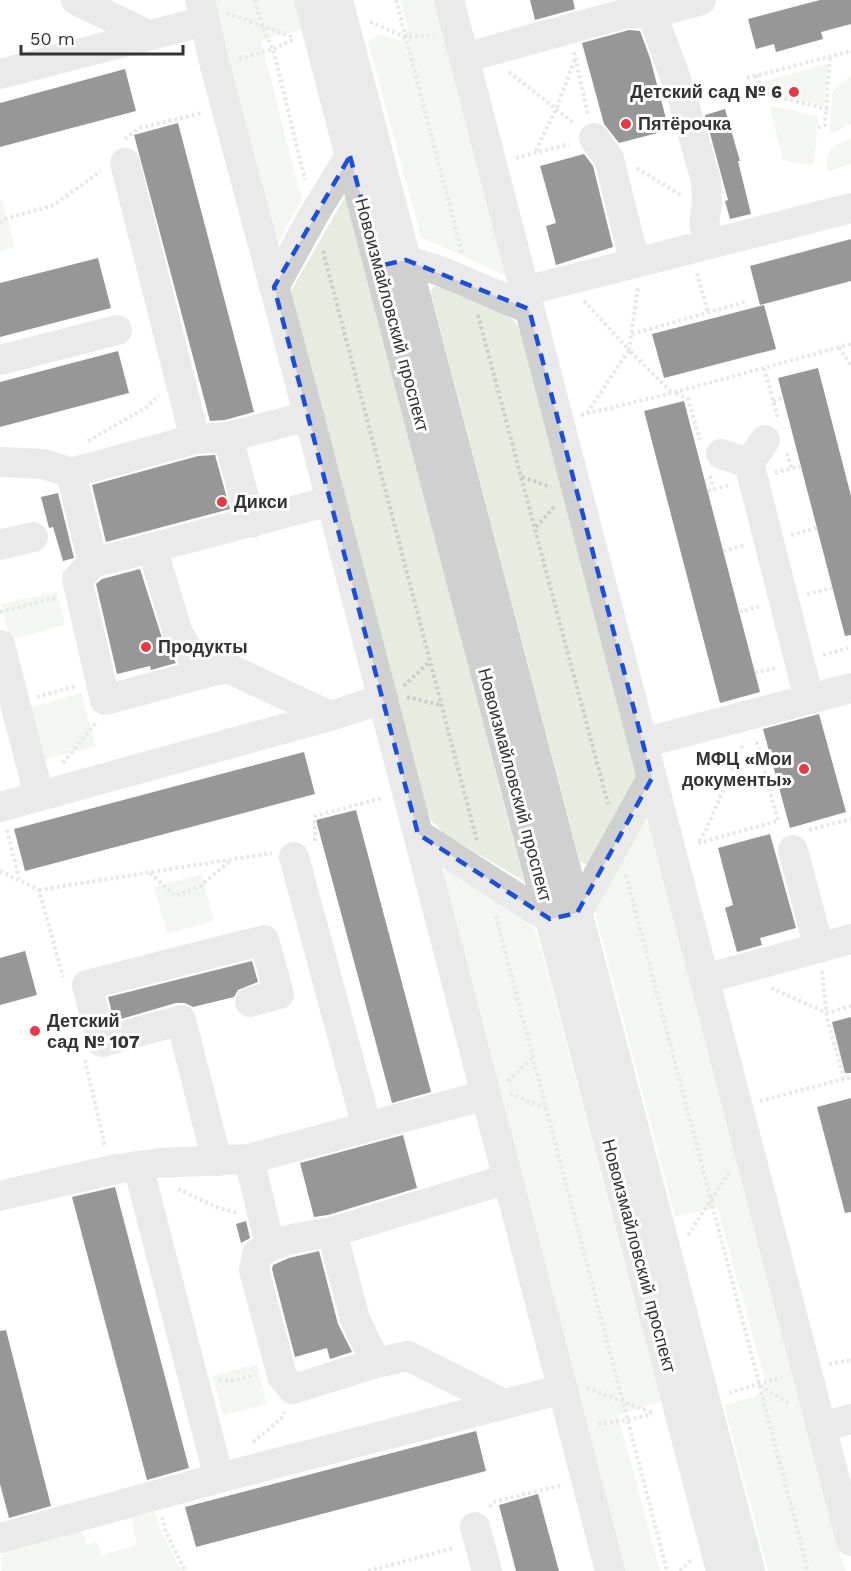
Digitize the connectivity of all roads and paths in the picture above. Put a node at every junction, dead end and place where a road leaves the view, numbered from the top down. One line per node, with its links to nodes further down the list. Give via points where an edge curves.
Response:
1 (76, 0): 13 (street)
2 (255, 0): 11 (path)
3 (309, 0): 32 (street, Новоизмайловский проспект)
4 (338, 0): 32 (street, Новоизмайловский проспект)
5 (396, 0): 15 (path)
6 (449, 0): 19 (street)
7 (702, 0): 9 (street)
8 (202, 8): 11 (path); 13 (street); 21 (street)
9 (634, 9): 12 (street); 37 (street, via 681,93 706,181)
10 (375, 24): 15 (path)
11 (262, 26): 16 (path); 16 (path, via 297,38)
12 (568, 29): 19 (street); 20 (path)
13 (146, 34): 23 (street)
14 (436, 35): 15 (path)
15 (405, 37): 41 (path)
16 (273, 49): 21 (path); 35 (path)
17 (851, 51): 18 (path)
18 (830, 56): 24 (path); 27 (path)
19 (464, 58): 46 (street)
20 (575, 58): 26 (path); 30 (path)
21 (215, 66): 45 (street)
22 (502, 67): 26 (path)
23 (0, 74)
24 (756, 75): 25 (path); 27 (path, via 762,93)
25 (747, 78)
26 (556, 109): 30 (path); 31 (path)
27 (829, 109): 29 (path, via 825,125)
28 (205, 112): 33 (path, via 139,128)
29 (818, 128)
30 (601, 149): 31 (path); 37 (path); 42 (street)
31 (536, 152): 34 (path)
32 (364, 153): 43 (street, Новоизмайловский проспект); 45 (street, via 313,216)
33 (116, 157): 38 (path, via 54,205); 61 (street)
34 (512, 159)
35 (305, 182)
36 (851, 208): 39 (street)
37 (706, 211): 39 (street)
38 (2, 220)
39 (701, 246): 42 (street); 51 (path)
40 (322, 249): 87 (path)
41 (462, 255)
42 (638, 262): 44 (street); 55 (path)
43 (392, 263): 46 (street, via 443,272); 117 (street, Новоизмайловский проспект)
44 (569, 281): 46 (street); 58 (path)
45 (274, 287): 66 (street)
46 (527, 300): 97 (street)
47 (745, 302): 48 (path)
48 (736, 304): 50 (path); 51 (path)
49 (476, 309): 73 (path)
50 (738, 311)
51 (708, 312): 52 (path)
52 (675, 322): 53 (path); 55 (path)
53 (677, 327)
54 (117, 330): 59 (street)
55 (632, 334): 58 (path)
56 (851, 344): 57 (path)
57 (839, 347): 60 (path); 62 (path)
58 (629, 350): 62 (path); 65 (path)
59 (0, 360)
60 (851, 366)
61 (179, 376): 69 (street); 72 (path, via 147,407 90,439)
62 (674, 393): 65 (path); 70 (path, via 688,399 693,424)
63 (783, 398): 64 (path)
64 (773, 401)
65 (587, 413): 67 (path)
66 (309, 416): 68 (street); 76 (street)
67 (578, 416)
68 (228, 437): 69 (street); 78 (street)
69 (195, 439): 72 (street)
70 (710, 455): 75 (path); 92 (street, via 757,452)
71 (0, 462): 72 (street, via 44,464)
72 (63, 470): 83 (street)
73 (522, 477): 74 (path); 79 (path)
74 (556, 488)
75 (714, 489)
76 (331, 501): 78 (street); 91 (street)
77 (559, 501): 79 (path)
78 (251, 523): 82 (street)
79 (535, 528): 102 (path)
80 (33, 537): 81 (street)
81 (0, 545)
82 (152, 548): 83 (street); 88 (street, via 178,633)
83 (93, 563): 90 (street, via 77,579)
84 (63, 596): 85 (path)
85 (0, 612)
86 (0, 645): 93 (street)
87 (430, 661): 91 (path); 94 (path)
88 (202, 674): 90 (street); 95 (street, via 228,668)
89 (851, 688): 92 (street)
90 (102, 690): 93 (path); 99 (path, via 99,719 49,778)
91 (396, 694): 94 (path); 95 (street); 105 (street)
92 (809, 699): 96 (street)
93 (15, 702): 99 (street)
94 (441, 705): 108 (path)
95 (330, 716): 99 (street)
96 (751, 719): 97 (street); 104 (path); 107 (path)
97 (643, 743): 98 (street)
98 (652, 778): 117 (street); 120 (street)
99 (39, 796): 101 (street)
100 (382, 798): 109 (path, via 315,816)
101 (0, 807): 114 (path)
102 (610, 814)
103 (851, 819): 106 (path)
104 (778, 821): 106 (path); 107 (path)
105 (418, 834): 117 (street); 128 (street)
106 (791, 837): 119 (street)
107 (698, 843): 110 (path)
108 (479, 850)
109 (297, 851): 111 (path); 131 (street)
110 (692, 852)
111 (231, 860): 113 (path); 113 (path, via 200,886 175,896)
112 (625, 870): 146 (path)
113 (149, 872): 115 (path)
114 (19, 879)
115 (39, 890)
116 (495, 909): 125 (path)
117 (564, 916): 170 (street, Новоизмайловский проспект); 171 (street, Новоизмайловский проспект)
118 (851, 939): 119 (street)
119 (819, 948): 120 (street); 124 (path)
120 (704, 979): 157 (street)
121 (762, 983): 124 (path)
122 (250, 1002): 133 (street, via 279,994 264,940 87,986 102,1042 181,1020)
123 (851, 1006): 124 (path)
124 (827, 1013): 127 (path)
125 (533, 1057): 128 (path); 130 (path)
126 (851, 1077): 127 (path)
127 (844, 1078): 129 (path)
128 (500, 1090): 130 (path); 131 (street); 135 (street)
129 (757, 1102)
130 (546, 1108): 150 (path)
131 (367, 1127): 132 (street)
132 (249, 1159): 133 (street); 137 (street)
133 (217, 1161): 134 (street)
134 (139, 1172): 136 (street, via 111,1170); 137 (path, via 216,1207 251,1217); 158 (street, via 170,1247)
135 (507, 1179): 138 (street); 147 (street)
136 (0, 1196)
137 (263, 1214): 139 (street)
138 (332, 1233): 139 (street); 141 (street, via 355,1319)
139 (270, 1245): 148 (street, via 257,1254 254,1270 282,1376)
140 (851, 1360): 142 (path)
141 (376, 1363): 148 (street); 151 (street, via 408,1356)
142 (825, 1365)
143 (260, 1374): 145 (path)
144 (790, 1374): 146 (path)
145 (217, 1380)
146 (760, 1385): 149 (path); 172 (path)
147 (571, 1387): 150 (path); 151 (street); 167 (street)
148 (293, 1389): 158 (path, via 281,1419)
149 (725, 1395)
150 (622, 1400): 153 (path); 155 (path)
151 (504, 1404): 158 (street)
152 (663, 1412): 153 (path)
153 (654, 1414): 155 (path)
154 (851, 1419): 157 (street)
155 (628, 1420): 156 (path); 168 (path)
156 (596, 1424)
157 (821, 1427): 162 (street)
158 (218, 1474): 160 (street)
159 (562, 1485): 163 (path, via 493,1502)
160 (155, 1497): 161 (street); 165 (path)
161 (0, 1538)
162 (851, 1541)
163 (481, 1552): 166 (path)
164 (692, 1559): 169 (path)
165 (185, 1571)
166 (368, 1571)
167 (610, 1571)
168 (667, 1571)
169 (680, 1571)
170 (721, 1571)
171 (750, 1571)
172 (808, 1571)

